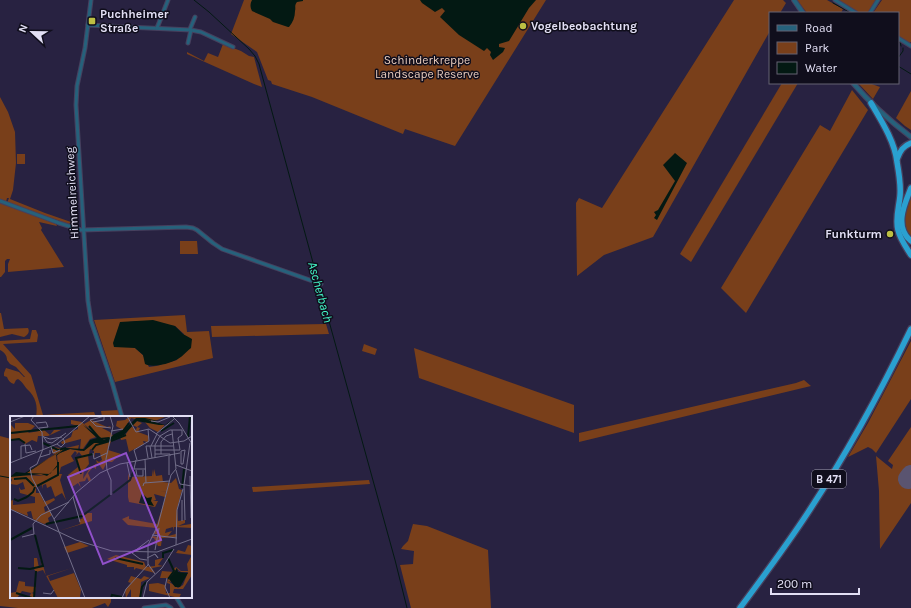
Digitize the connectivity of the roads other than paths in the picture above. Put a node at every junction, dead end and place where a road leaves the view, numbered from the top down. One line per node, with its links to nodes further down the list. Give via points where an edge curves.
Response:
1 (91, 0): 10 (street, Himmelreichweg)
2 (168, 0): 11 (street)
3 (794, 0): 6 (street)
4 (835, 0): 7 (street)
5 (878, 0): 8 (street)
6 (802, 12)
7 (854, 12)
8 (871, 12)
9 (195, 17): 12 (street)
10 (88, 24): 11 (street); 24 (street, Himmelreichweg, via 76,106)
11 (157, 28): 12 (street)
12 (190, 29): 14 (street); 15 (street)
13 (899, 39): 16 (street)
14 (188, 43)
15 (233, 46)
16 (911, 46)
17 (854, 84): 18 (street)
18 (871, 103): 19 (street); 21 (highway, via 886,129)
19 (911, 137)
20 (911, 143): 21 (highway, via 904,147)
21 (897, 160): 26 (highway, via 900,184 898,230)
22 (911, 188): 25 (highway, via 901,221 904,234)
23 (0, 201): 24 (street)
24 (83, 230): 27 (street, via 193,228 222,249); 29 (street, Himmelreichweg, via 91,321)
25 (911, 241)
26 (911, 255)
27 (319, 283)
28 (911, 329): 34 (highway, B 471, via 863,422 808,513)
29 (122, 416)
30 (177, 598): 33 (street)
31 (144, 608): 32 (street, via 166,605)
32 (171, 608)
33 (183, 608)
34 (740, 608)

